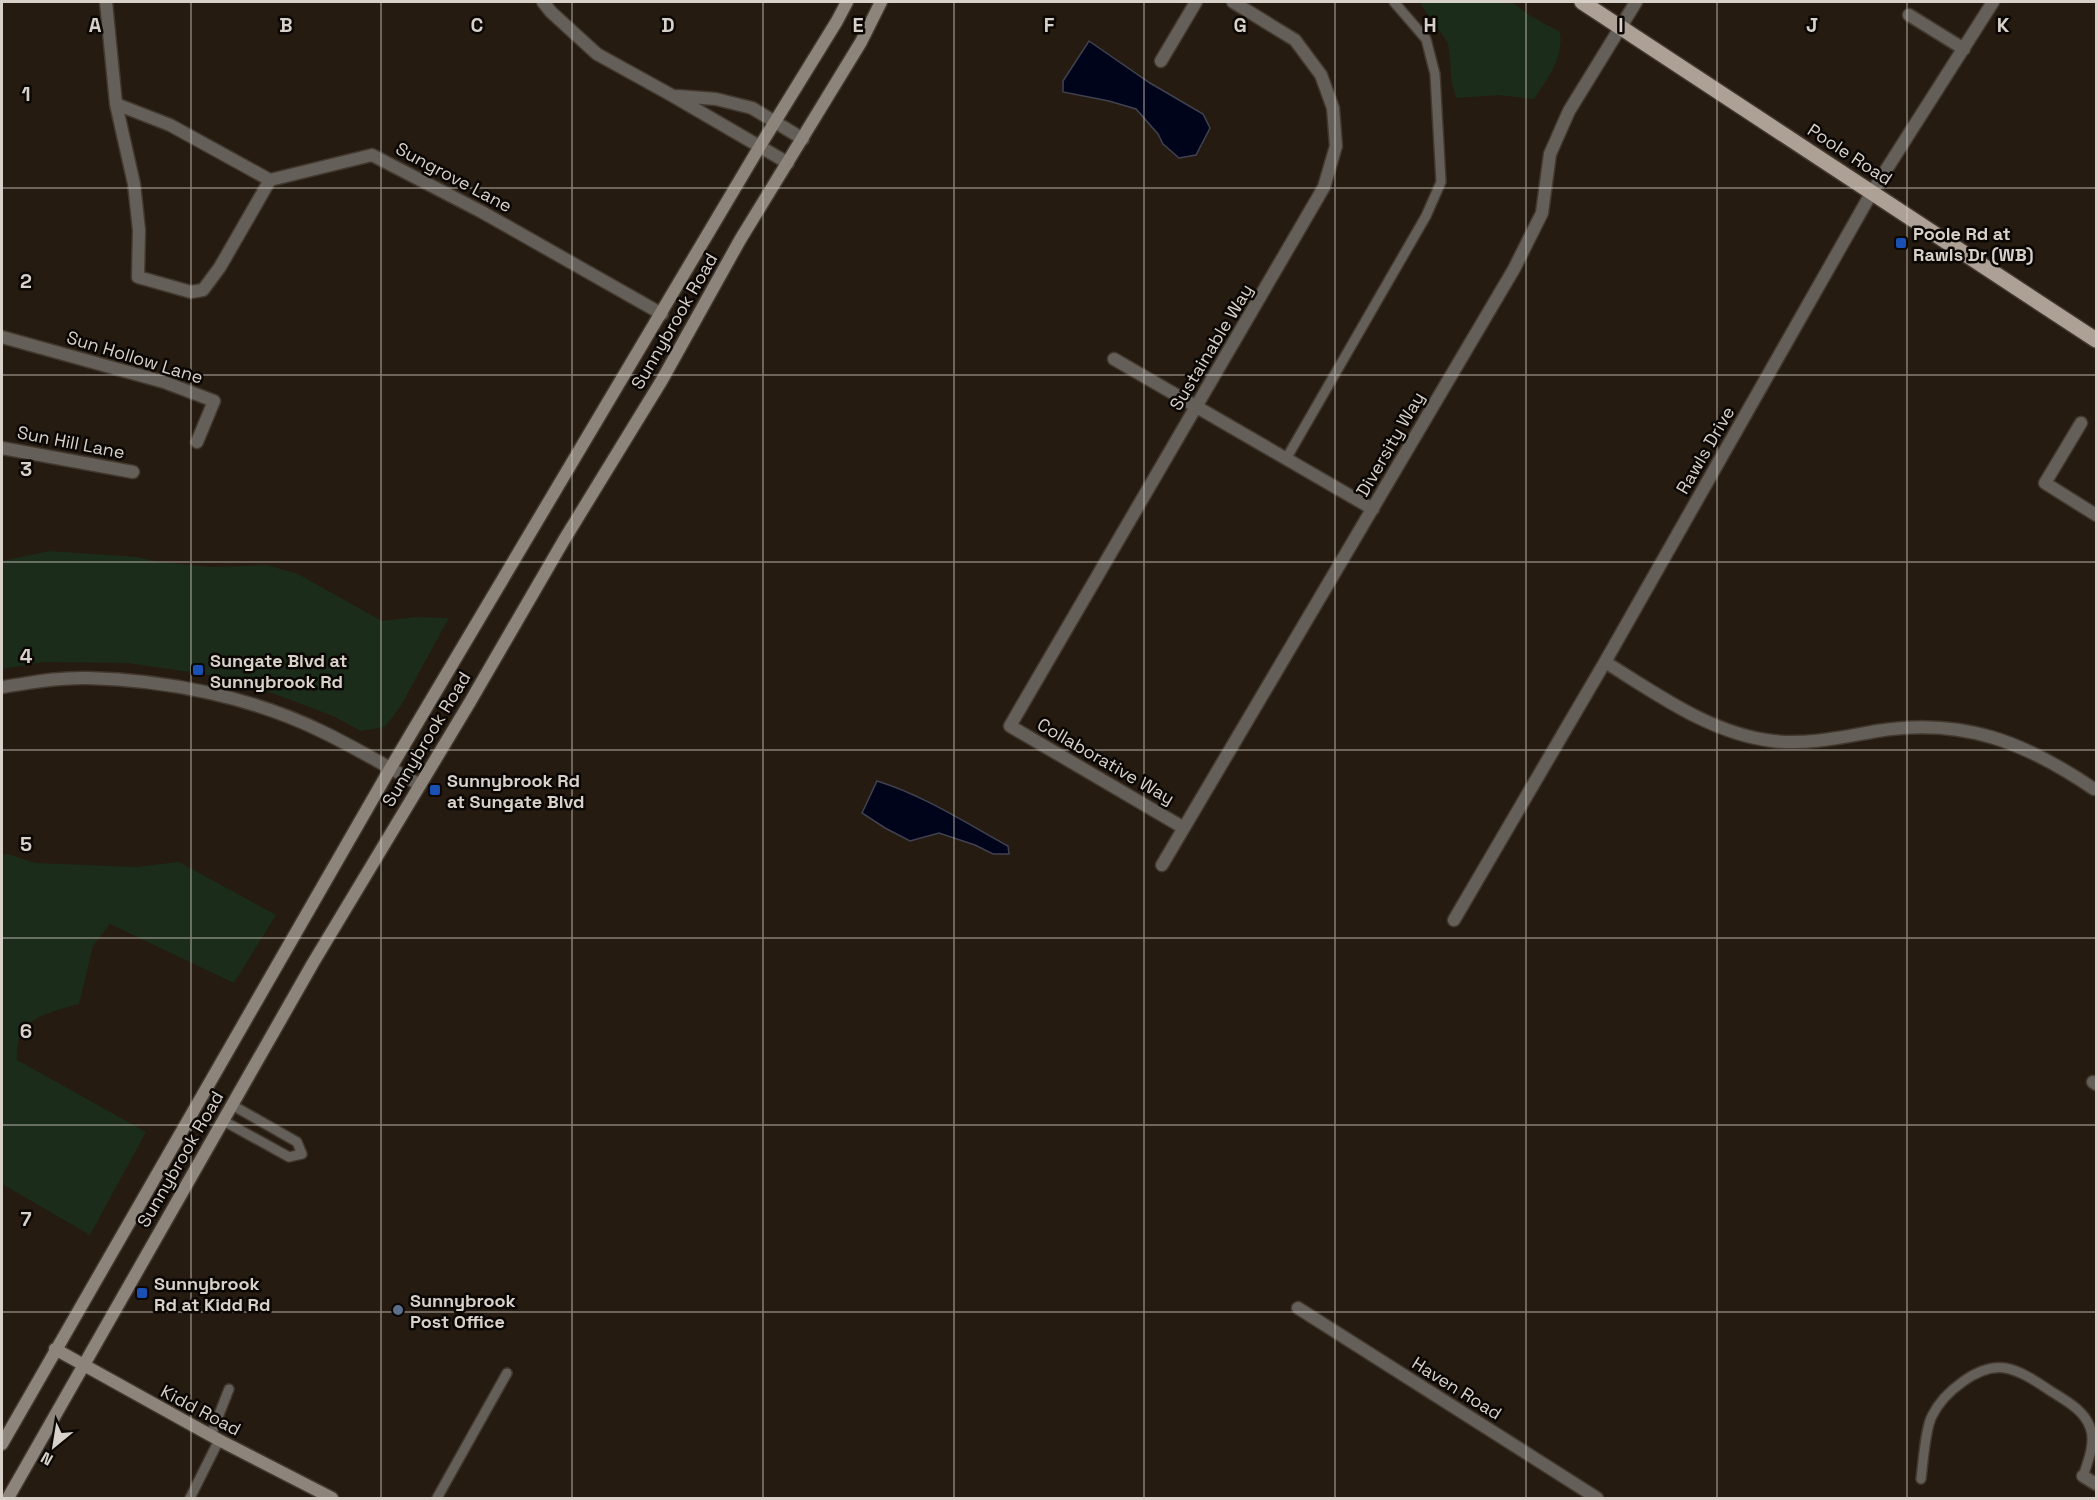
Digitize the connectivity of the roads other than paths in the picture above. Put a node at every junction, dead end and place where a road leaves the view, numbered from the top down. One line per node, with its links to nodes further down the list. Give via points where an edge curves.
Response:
1 (106, 2): 16 (street)
2 (543, 2): 15 (street, via 597,54)
3 (847, 2): 17 (main road, Sunnybrook Road)
4 (880, 2): 18 (main road, Sunnybrook Road, via 861,42)
5 (1196, 2): 14 (street)
6 (1233, 2): 27 (street, Sustainable Way, via 1296,40 1321,75 1333,108 1336,146 1319,196)
7 (1394, 2): 31 (lane, via 1426,39 1435,74 1441,182 1426,216)
8 (1582, 2): 12 (main road, Poole Road)
9 (1636, 2): 12 (street, Diversity Way)
10 (1993, 2): 13 (street, Rawls Drive)
11 (1909, 15): 13 (street)
12 (1620, 28): 22 (main road, Poole Road); 33 (street, Diversity Way, via 1569,111 1550,154 1542,213 1514,269)
13 (1964, 48): 22 (street, Rawls Drive)
14 (1161, 61)
15 (673, 96): 17 (street, via 716,99 752,108); 19 (street)
16 (116, 104): 21 (street, via 170,125); 21 (street, via 134,184 139,230 138,277 191,292 202,290 220,267)
17 (777, 121): 18 (street); 19 (main road, Sunnybrook Road)
18 (803, 139): 20 (main road, Sunnybrook Road)
19 (760, 146): 20 (street); 23 (main road, Sunnybrook Road)
20 (788, 163): 39 (main road, Sunnybrook Road)
21 (270, 180): 23 (street, Sungrove Lane, via 372,155)
22 (1872, 192): 25 (main road, Poole Road); 35 (street, Rawls Drive)
23 (662, 314): 38 (main road, Sunnybrook Road)
24 (2, 337): 29 (street, Sun Hollow Lane, via 164,382 214,401)
25 (2097, 340)
26 (1114, 359): 27 (street)
27 (1196, 407): 31 (street); 37 (street, Sustainable Way)
28 (2081, 423): 34 (street, via 2045,483)
29 (197, 442)
30 (2, 448): 32 (street, Sun Hill Lane)
31 (1286, 459): 33 (street)
32 (133, 472)
33 (1373, 509): 41 (street, Diversity Way)
34 (2097, 515)
35 (1605, 662): 40 (street, via 1697,717 1753,738 1807,742 1909,727 1970,730 2033,753); 43 (street, Rawls Drive)
36 (2, 687): 38 (street, via 87,678 170,686 275,711)
37 (1010, 726): 41 (street, Collaborative Way)
38 (390, 768): 39 (street); 47 (main road, Sunnybrook Road)
39 (420, 785): 44 (main road, Sunnybrook Road)
40 (2094, 789)
41 (1184, 828): 42 (street, Diversity Way)
42 (1162, 865)
43 (1454, 920)
44 (232, 1105): 45 (main road, Sunnybrook Road); 45 (lane, via 297,1143 302,1154 289,1156)
45 (222, 1120): 48 (main road, Sunnybrook Road)
46 (1298, 1308): 60 (street, Haven Road)
47 (55, 1349): 48 (main road, Kidd Road); 52 (main road, Sunnybrook Road)
48 (84, 1367): 51 (main road, Kidd Road); 56 (main road, Sunnybrook Road)
49 (507, 1373): 59 (lane)
50 (229, 1389): 51 (lane)
51 (215, 1437): 57 (lane); 58 (main road, Kidd Road)
52 (2, 1444)
53 (2083, 1476): 54 (lane, via 2092,1447 2091,1428 2080,1411 2028,1376 2004,1368 1985,1371 1964,1381 1945,1397 1931,1418); 55 (street)
54 (1921, 1479)
55 (2097, 1484)
56 (8, 1498)
57 (190, 1498)
58 (332, 1498)
59 (437, 1498)
60 (1597, 1498)

